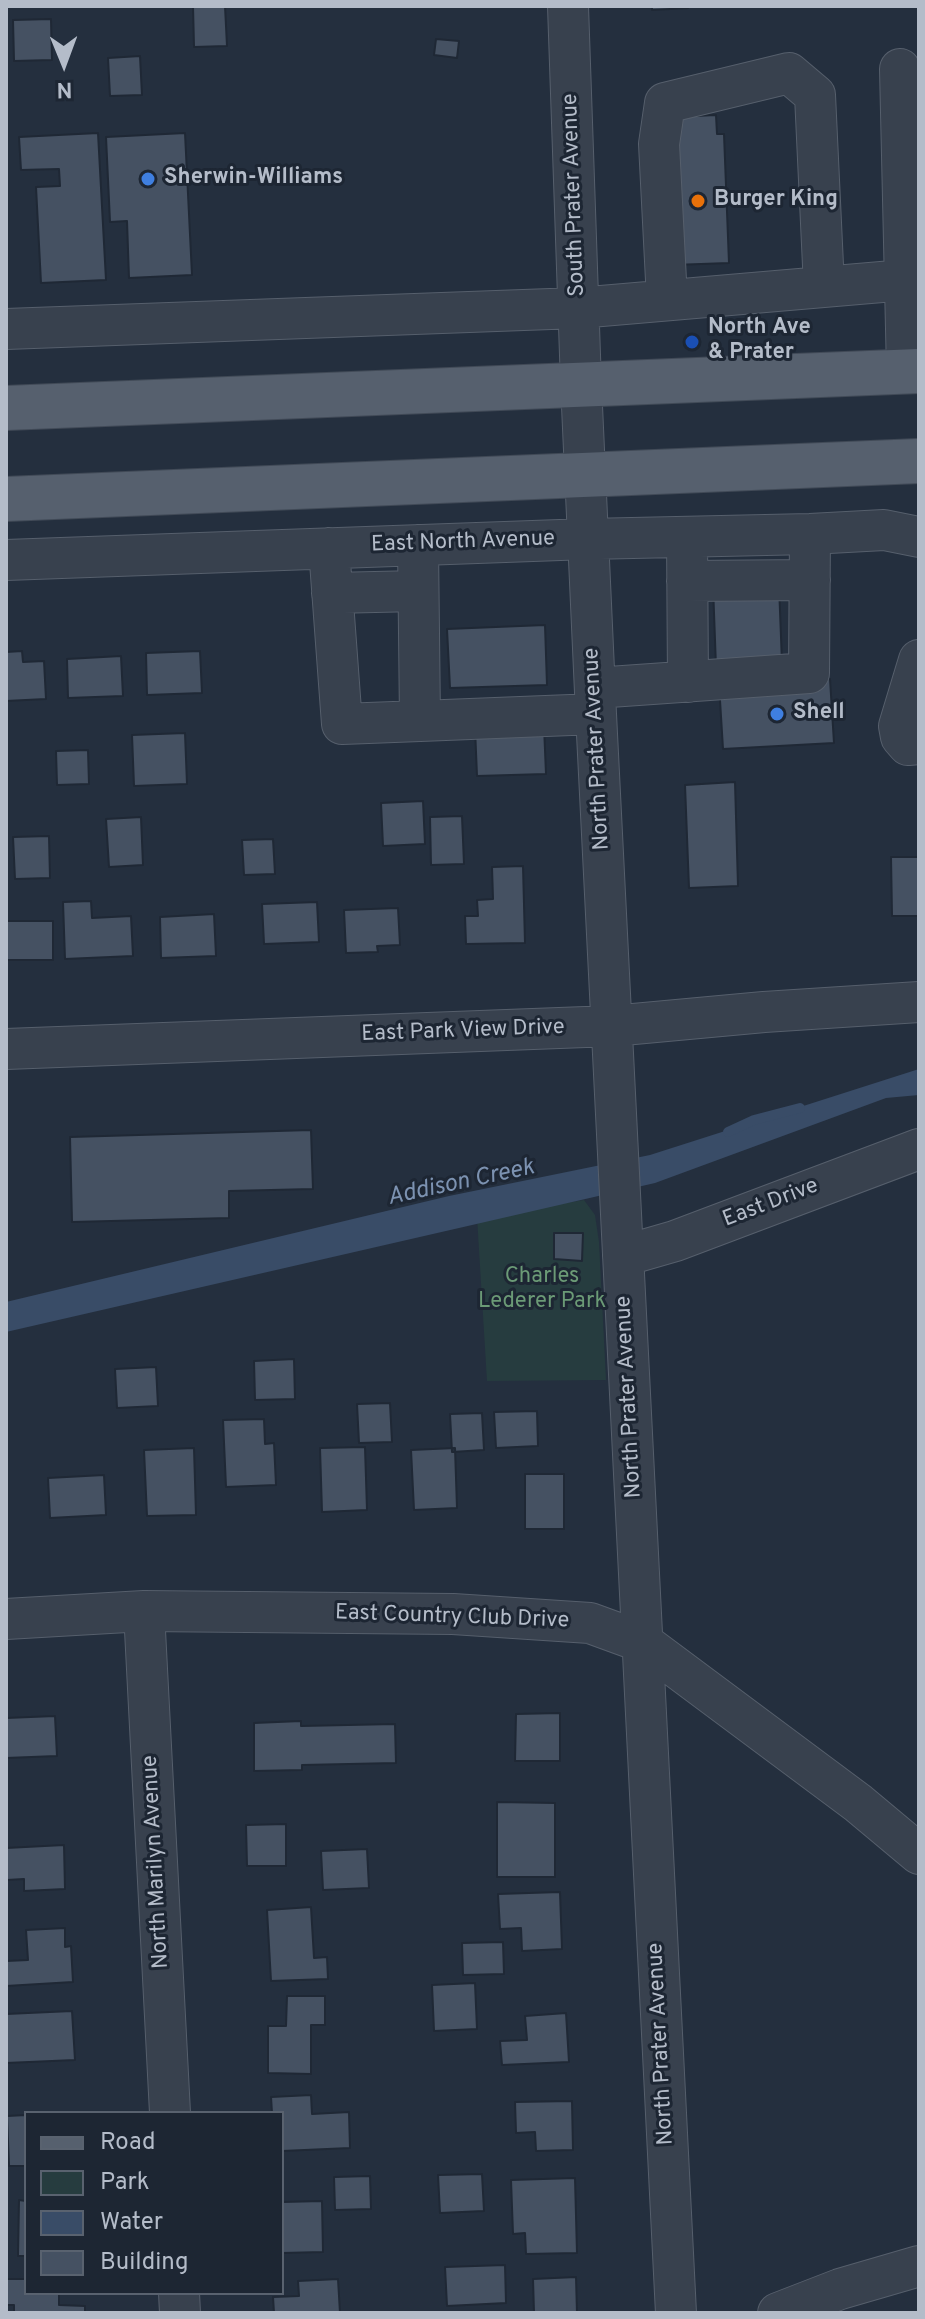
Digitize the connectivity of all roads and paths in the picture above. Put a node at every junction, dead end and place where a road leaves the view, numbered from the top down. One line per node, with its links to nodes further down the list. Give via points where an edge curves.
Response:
1 (568, 6): 6 (street, South Prater Avenue)
2 (913, 65): 3 (street)
3 (905, 280): 4 (street); 8 (street)
4 (824, 287): 5 (street); 5 (street, via 815,95 789,73 665,103 659,144)
5 (667, 300): 6 (street)
6 (578, 308): 7 (street); 9 (street, South Prater Avenue)
7 (6, 329)
8 (913, 371): 9 (main road)
9 (581, 384): 10 (main road); 12 (street, North Prater Avenue)
10 (6, 408)
11 (919, 461): 12 (main road)
12 (585, 475): 13 (main road); 17 (street, North Prater Avenue)
13 (6, 499)
14 (810, 534): 15 (street, East North Avenue); 16 (street, East North Avenue, via 884,530); 21 (street)
15 (687, 537): 17 (street, East North Avenue); 22 (street)
16 (919, 537)
17 (588, 539): 18 (street, East North Avenue); 27 (street, North Prater Avenue)
18 (418, 545): 19 (street, East North Avenue); 23 (street)
19 (329, 548): 20 (street, East North Avenue); 24 (street)
20 (6, 560)
21 (810, 580): 22 (street); 26 (street, via 809,673)
22 (687, 581): 26 (street)
23 (418, 591): 24 (street); 28 (street)
24 (332, 593): 28 (street, via 342,724)
25 (919, 660): 29 (street, via 899,726 908,745)
26 (688, 682): 27 (street)
27 (596, 701): 28 (street); 31 (street, North Prater Avenue)
28 (420, 721)
29 (919, 744)
30 (919, 1002): 31 (street, East Park View Drive)
31 (612, 1026): 32 (street, East Park View Drive); 34 (street, North Prater Avenue)
32 (6, 1049)
33 (919, 1149): 34 (street, East Drive)
34 (623, 1256): 37 (street, North Prater Avenue)
35 (144, 1611): 36 (street, East Country Club Drive); 37 (street, East Country Club Drive, via 453,1614 590,1623); 39 (street, North Marilyn Avenue)
36 (6, 1619)
37 (642, 1642): 38 (street, East Country Club Drive); 41 (street, North Prater Avenue)
38 (919, 1854)
39 (170, 2111)
40 (919, 2266): 42 (street)
41 (676, 2313)
42 (778, 2313)

